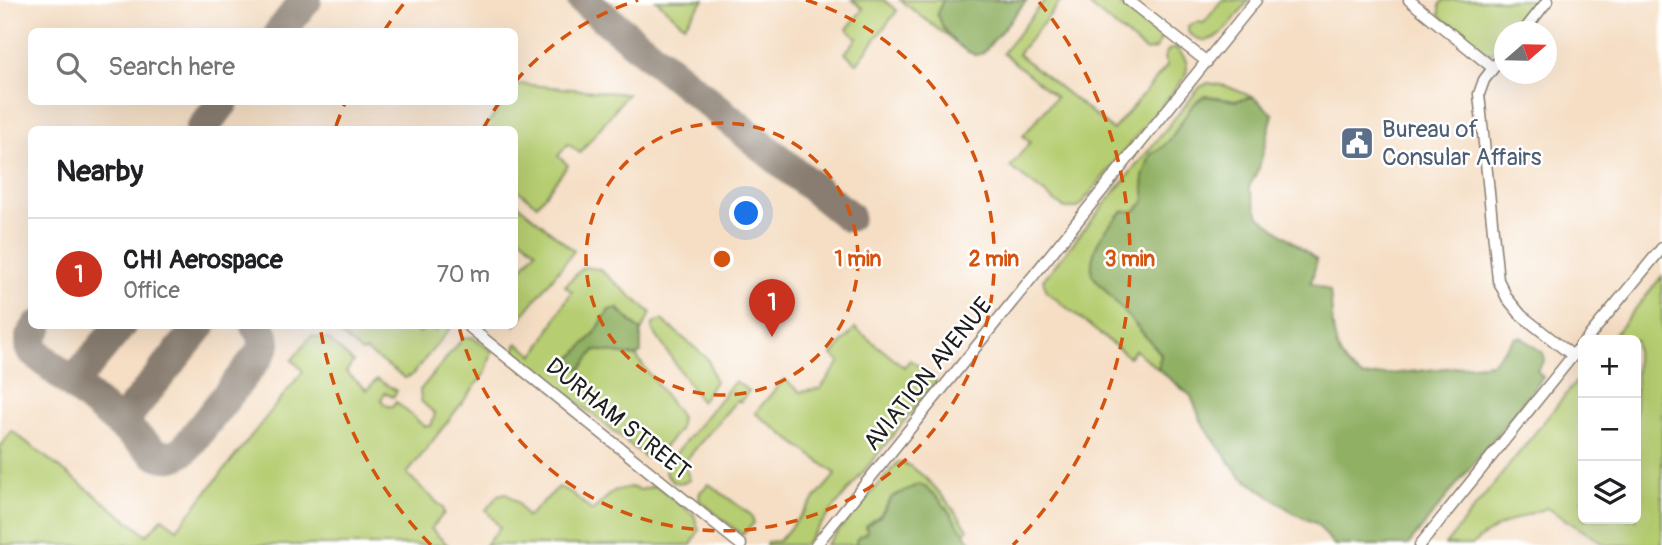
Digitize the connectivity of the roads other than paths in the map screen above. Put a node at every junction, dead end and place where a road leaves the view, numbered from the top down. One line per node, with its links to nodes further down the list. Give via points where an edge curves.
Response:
1 (1128, 0): 6 (street)
2 (1256, 0): 6 (street, AVIATION AVENUE)
3 (1409, 0): 7 (street)
4 (1548, 0): 5 (street)
5 (1532, 21)
6 (1207, 62): 14 (street, AVIATION AVENUE)
7 (1493, 68): 12 (street, via 1484,80 1479,107 1496,271 1513,307)
8 (1662, 248): 10 (street)
9 (472, 329): 13 (street, DURHAM STREET)
10 (1590, 335)
11 (1578, 350): 12 (street)
12 (1573, 356): 15 (street)
13 (741, 545)
14 (816, 545)
15 (1420, 545)

